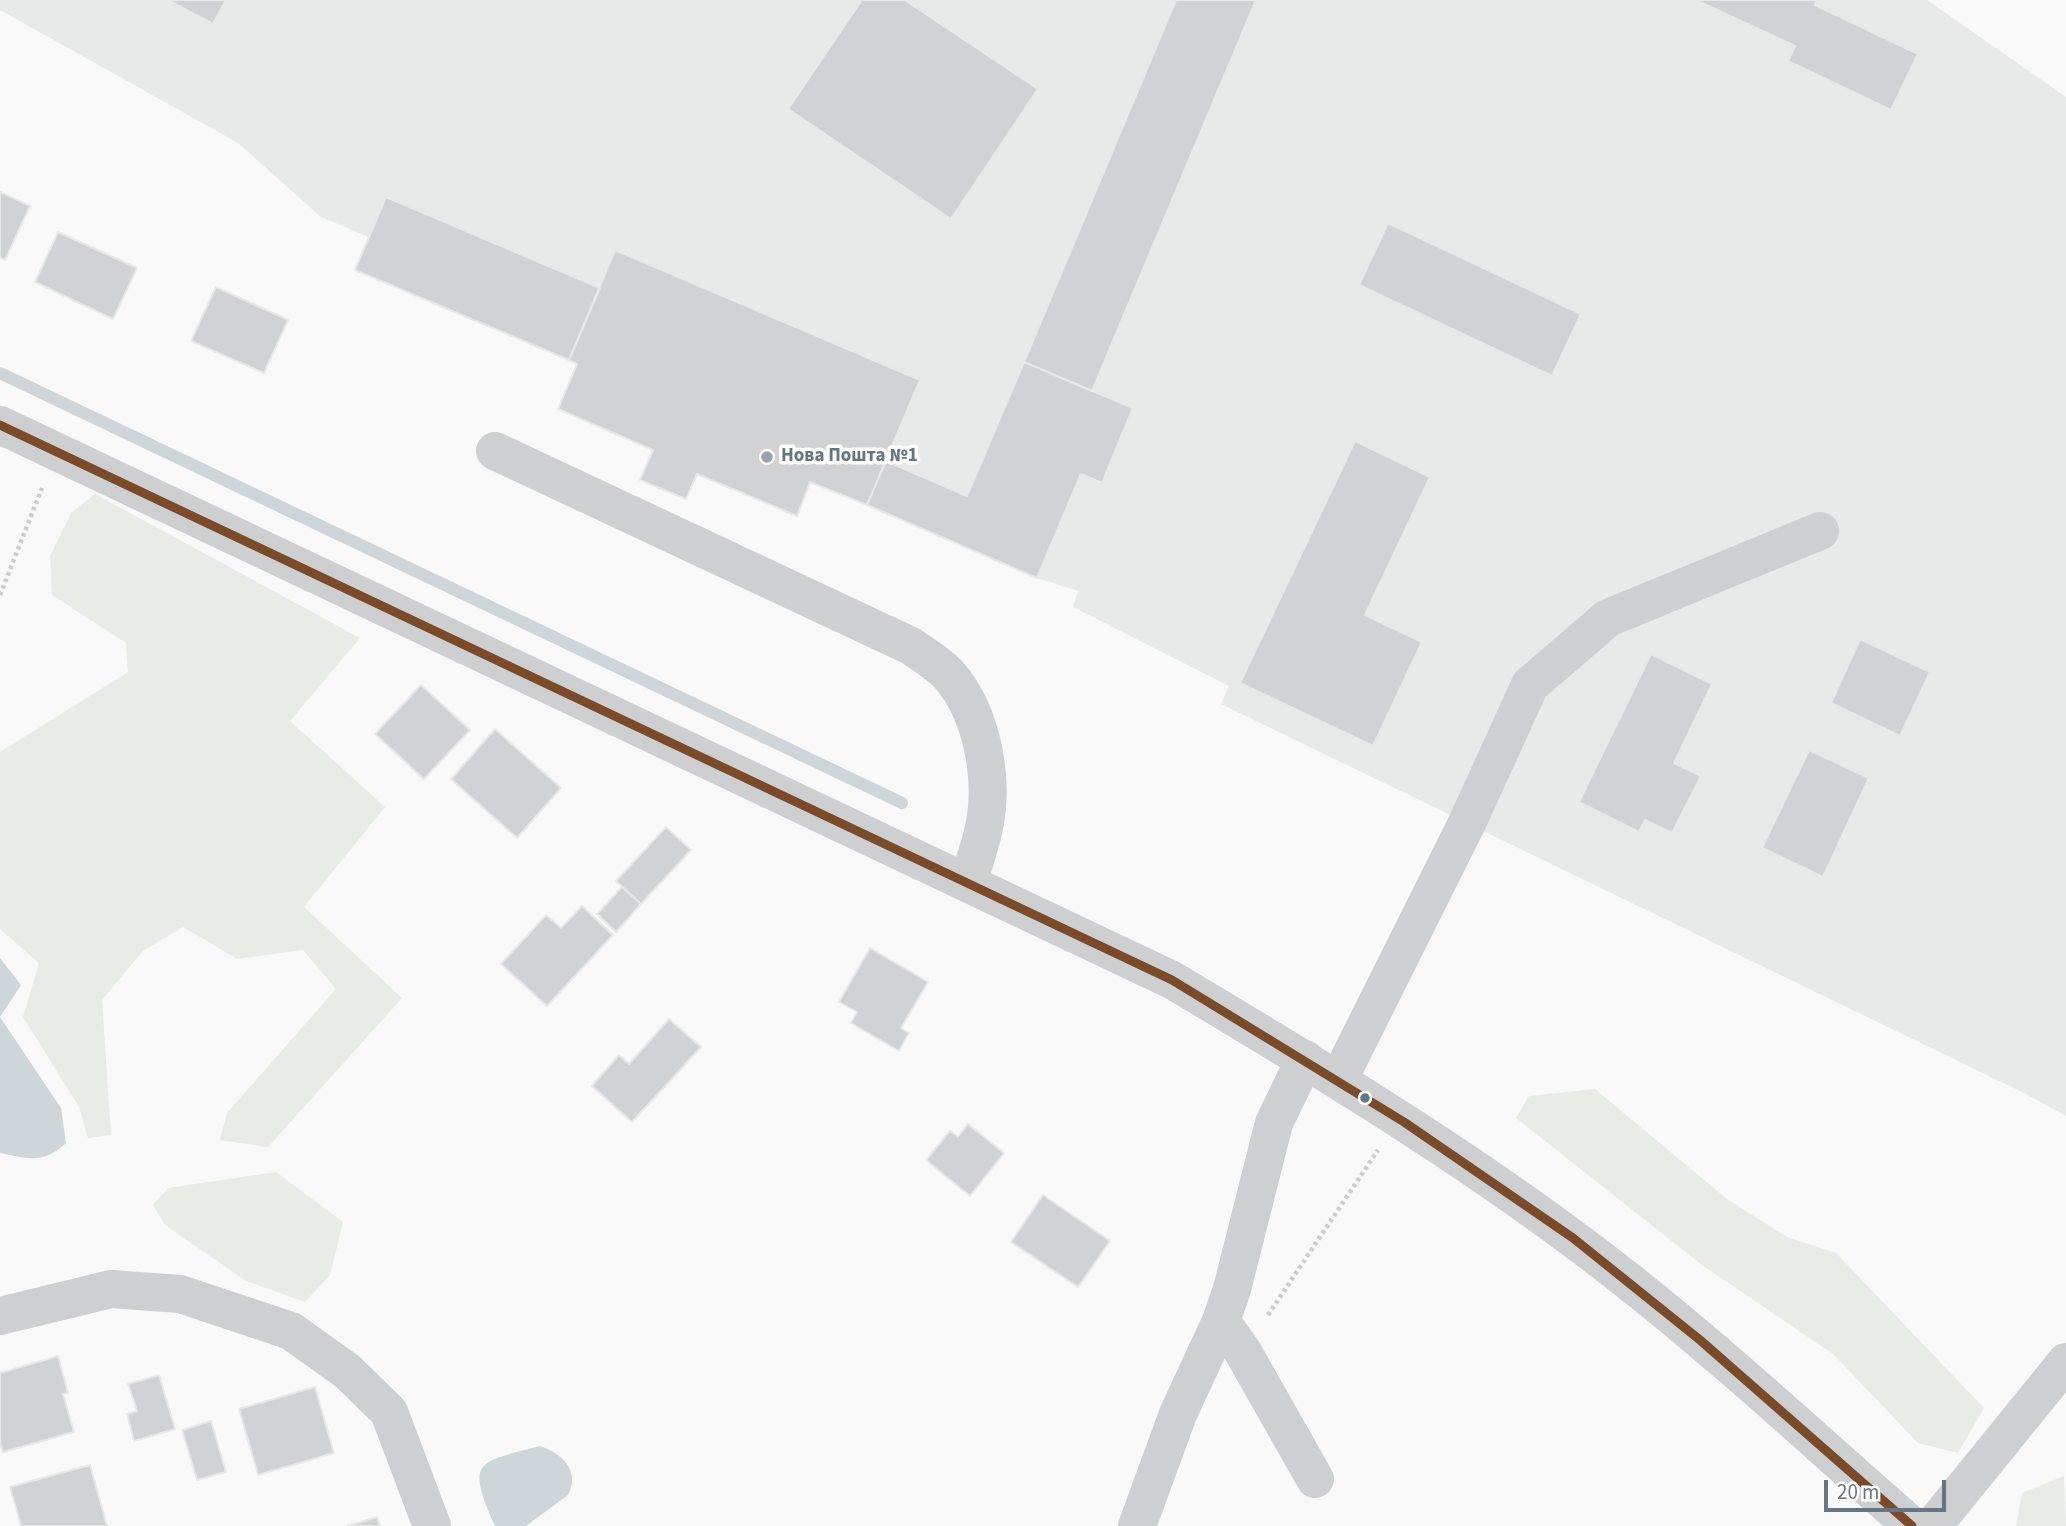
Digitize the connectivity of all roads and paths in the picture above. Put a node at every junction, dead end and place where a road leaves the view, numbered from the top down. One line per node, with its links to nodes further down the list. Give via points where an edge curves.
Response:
1 (0, 425): 6 (street)
2 (495, 451): 6 (street, via 911,646 948,673 968,700 982,741 987,788 984,830)
3 (42, 489): 5 (path)
4 (1820, 531): 8 (street, via 1608,618 1530,685 1467,823)
5 (0, 595)
6 (968, 883): 7 (street, via 1171,981)
7 (1304, 1059): 8 (street); 11 (street, via 1274,1123)
8 (1339, 1079): 9 (street)
9 (1400, 1118): 12 (path); 15 (street, via 1627,1280 1756,1387)
10 (0, 1316): 16 (street, via 111,1289 180,1294 291,1331 347,1371 389,1412)
11 (1221, 1321): 12 (street); 17 (street, via 1178,1414)
12 (1243, 1352): 14 (street)
13 (2066, 1362): 18 (street)
14 (1315, 1479)
15 (1893, 1520)
16 (432, 1526)
17 (1137, 1526)
18 (1933, 1526)

